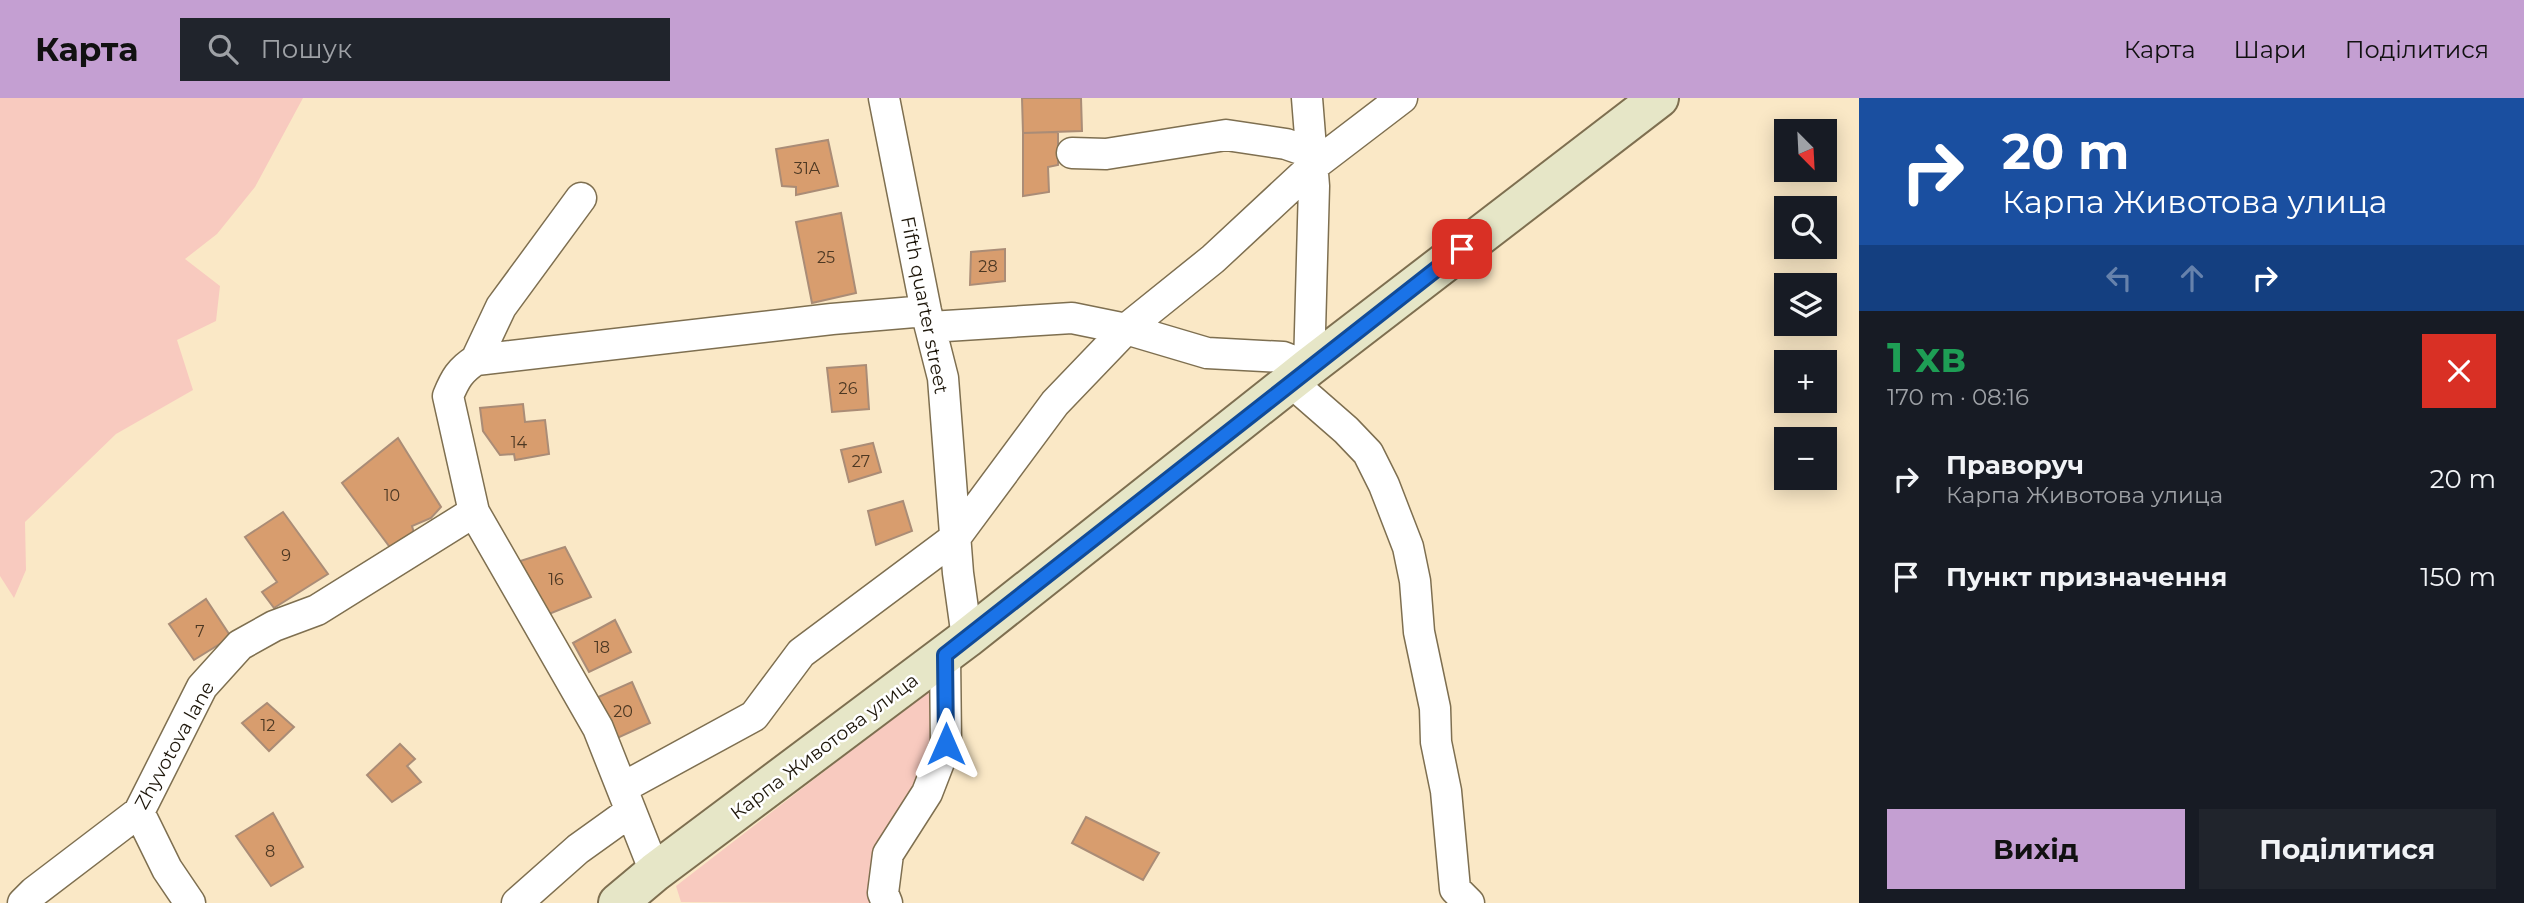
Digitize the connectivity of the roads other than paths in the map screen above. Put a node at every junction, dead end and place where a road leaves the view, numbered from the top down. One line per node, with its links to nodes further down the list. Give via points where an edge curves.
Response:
1 (884, 98): 8 (street, Fifth quarter street)
2 (1307, 98): 6 (street)
3 (1402, 98): 6 (street)
4 (1659, 98): 11 (main road, Карпа Животова улица)
5 (1072, 153): 6 (street, via 1117,153 1226,135 1286,144)
6 (1312, 159): 9 (street, via 1213,259); 11 (street)
7 (581, 198): 10 (street, via 501,307)
8 (928, 319): 9 (street, via 1072,318); 10 (street, via 832,319); 13 (street, Fifth quarter street, via 943,378)
9 (1126, 329): 11 (street, via 1208,353 1283,357); 13 (street, via 1055,403)
10 (476, 360): 12 (street, via 455,378 449,396)
11 (1300, 374): 14 (main road, Карпа Животова улица); 18 (street, via 1368,453 1408,547 1446,791)
12 (474, 512): 15 (street, via 598,728); 16 (street, Zhyvotova lane, via 317,610 240,645 202,687)
13 (955, 538): 14 (street, Fifth quarter street); 15 (street, via 801,653 754,716)
14 (956, 647): 17 (main road, Карпа Животова улица); 23 (street, Fifth quarter street, via 946,744 927,793 888,854 883,892)
15 (627, 800): 17 (street); 21 (street)
16 (139, 812): 19 (street, Zhyvotova lane); 20 (street)
17 (655, 872): 22 (main road, Карпа Животова улица)
18 (1453, 898)
19 (23, 903)
20 (190, 903)
21 (517, 903)
22 (618, 903)
23 (887, 903)

